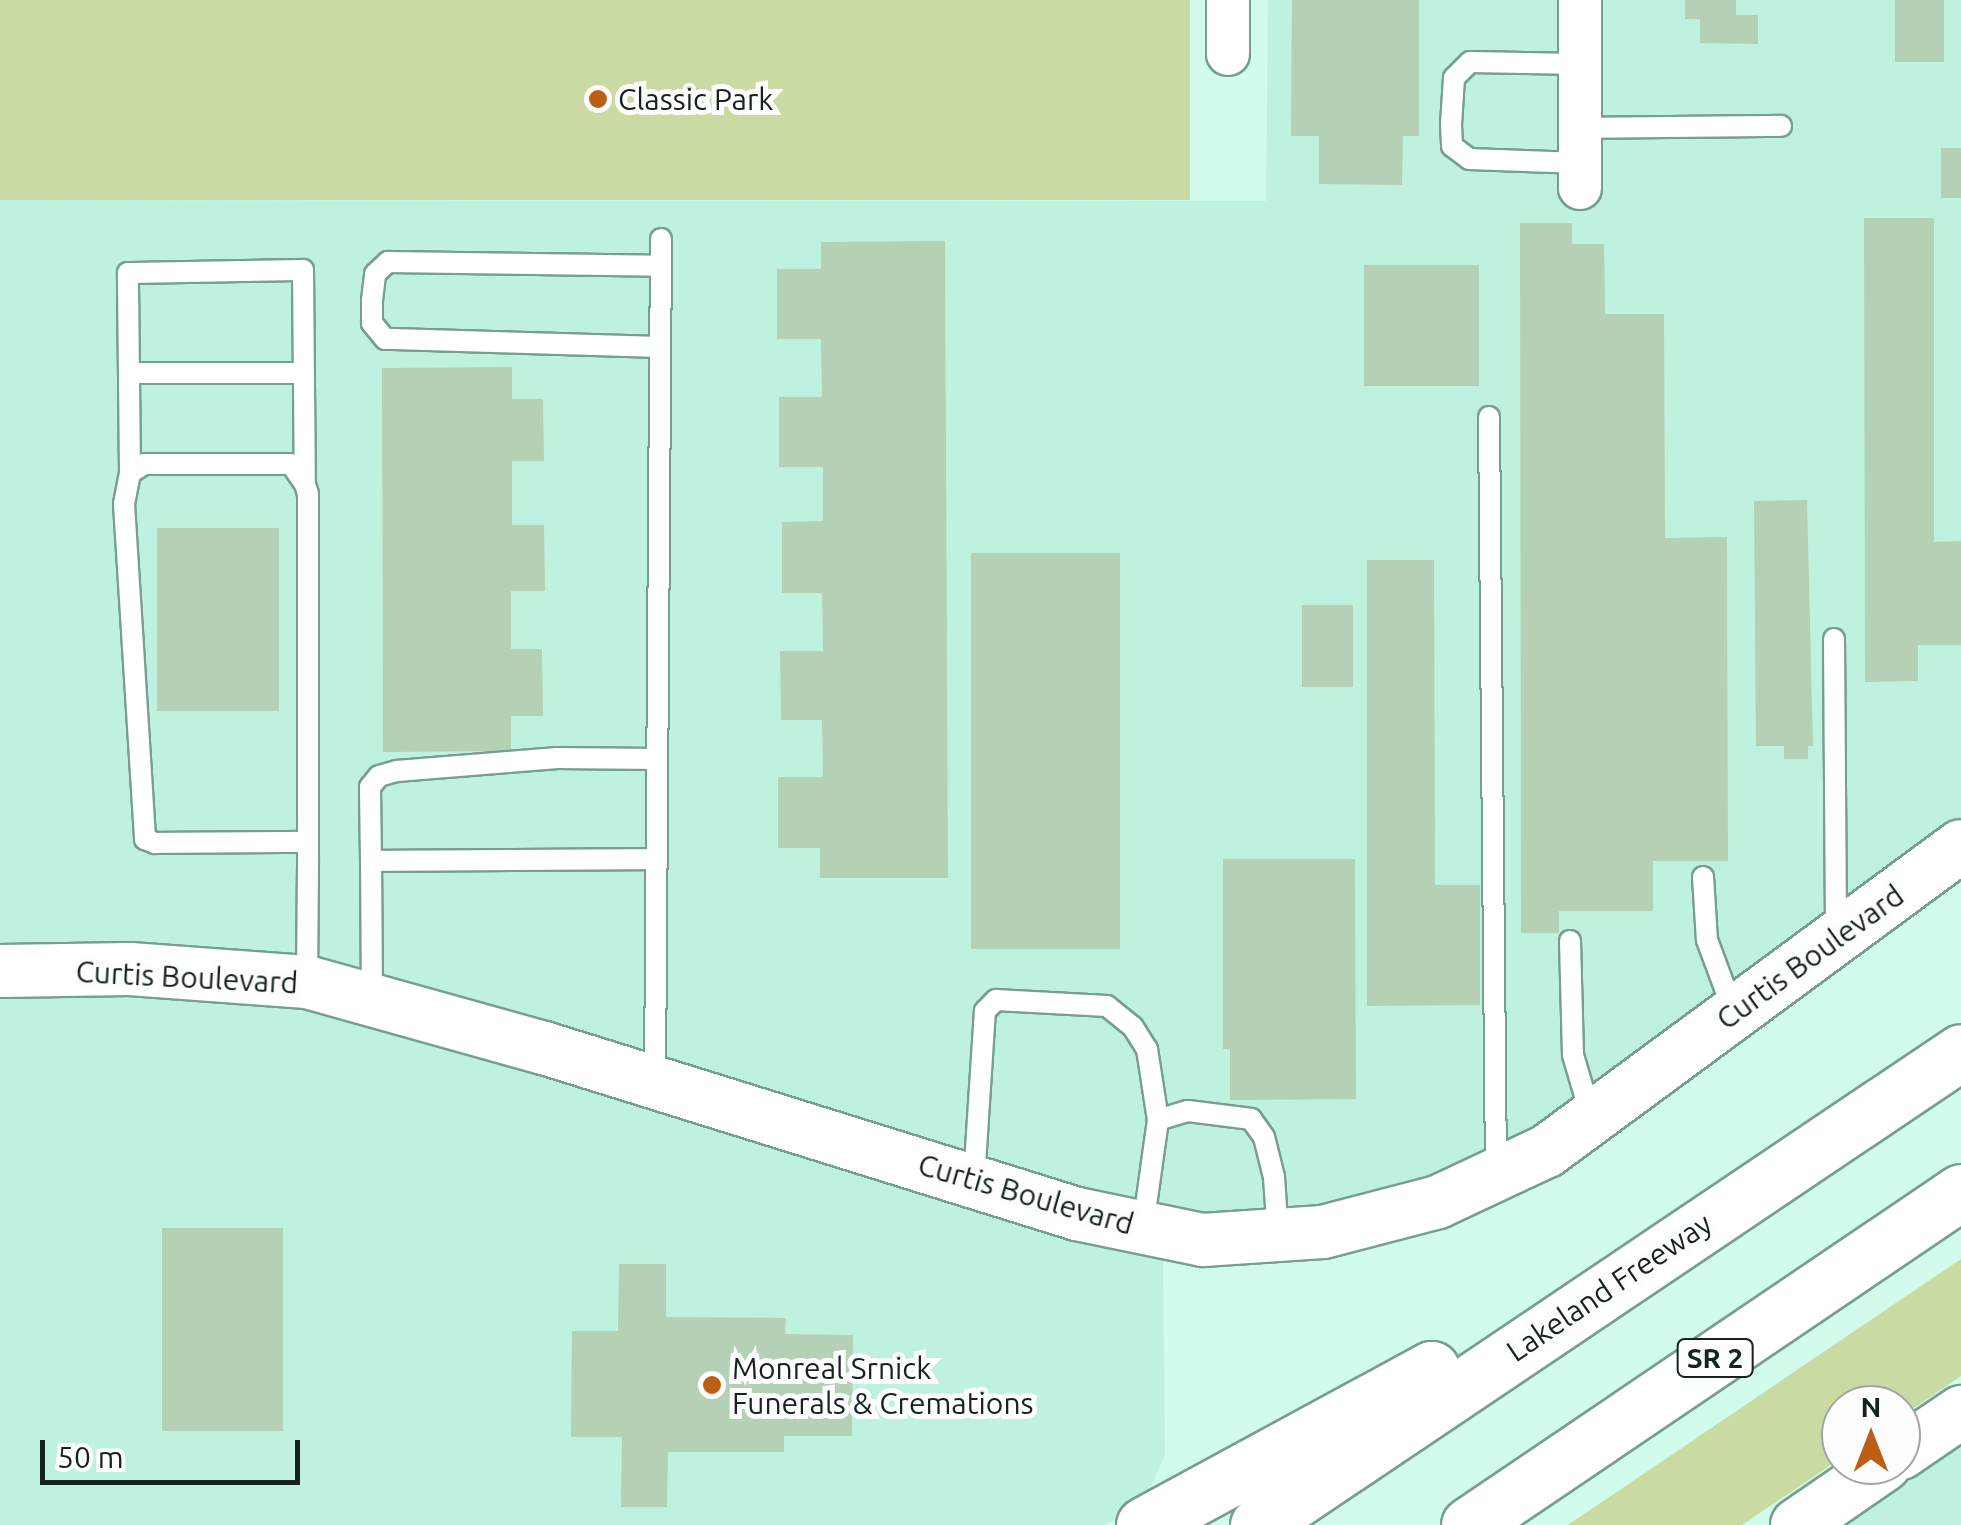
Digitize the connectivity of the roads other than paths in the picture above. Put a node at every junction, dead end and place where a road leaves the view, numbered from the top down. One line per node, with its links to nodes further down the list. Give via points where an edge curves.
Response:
1 (1228, 0): 3 (street)
2 (1580, 0): 4 (street)
3 (1228, 54)
4 (1580, 64): 6 (street); 6 (lane, via 1470,62 1454,78 1451,125 1452,146 1469,160)
5 (1780, 126): 6 (lane)
6 (1580, 160)
7 (661, 240): 8 (lane)
8 (660, 266): 9 (lane); 9 (lane, via 388,262 375,274 372,323 384,339)
9 (660, 347): 16 (lane)
10 (129, 373): 11 (lane); 11 (lane, via 128,272 303,270); 13 (lane)
11 (304, 373): 14 (lane)
12 (1489, 417): 32 (lane)
13 (130, 472): 14 (lane, via 144,464 291,464); 17 (lane, via 124,504 145,839)
14 (305, 484): 17 (lane)
15 (1834, 639): 22 (lane)
16 (657, 759): 19 (lane); 20 (lane, via 557,758 379,776 370,787)
17 (308, 842): 25 (lane)
18 (1961, 846): 22 (street, Curtis Boulevard)
19 (656, 859): 20 (lane); 29 (lane)
20 (371, 861): 26 (lane)
21 (1703, 877): 27 (lane, via 1707,940)
22 (1836, 938): 27 (street, Curtis Boulevard)
23 (1570, 941): 30 (lane, via 1575,1076)
24 (0, 971): 25 (street, Curtis Boulevard, via 130,969)
25 (307, 982): 26 (street, Curtis Boulevard)
26 (372, 998): 29 (street, Curtis Boulevard)
27 (1734, 1014): 30 (street, Curtis Boulevard)
28 (1961, 1052): 34 (highway, Lakeland Freeway)
29 (655, 1082): 33 (street, Curtis Boulevard)
30 (1592, 1118): 32 (street, Curtis Boulevard, via 1547,1152)
31 (1158, 1120): 33 (lane, via 1146,1049 1133,1027 1107,1006 996,1000 980,1029); 36 (lane); 37 (lane, via 1188,1111 1251,1119 1264,1138 1274,1177)
32 (1496, 1175): 37 (street, Curtis Boulevard, via 1438,1202 1323,1232)
33 (974, 1182): 36 (street, Curtis Boulevard)
34 (1740, 1198): 41 (highway); 42 (highway, Lakeland Freeway)
35 (1946, 1201): 43 (highway, SR 2); 44 (highway, via 1784,1339)
36 (1143, 1228): 37 (street, Curtis Boulevard, via 1202,1240)
37 (1278, 1235)
38 (1961, 1412): 39 (street)
39 (1921, 1439)
40 (1855, 1485): 45 (street)
41 (1144, 1525)
42 (1258, 1525)
43 (1469, 1525)
44 (1521, 1525)
45 (1796, 1525)

